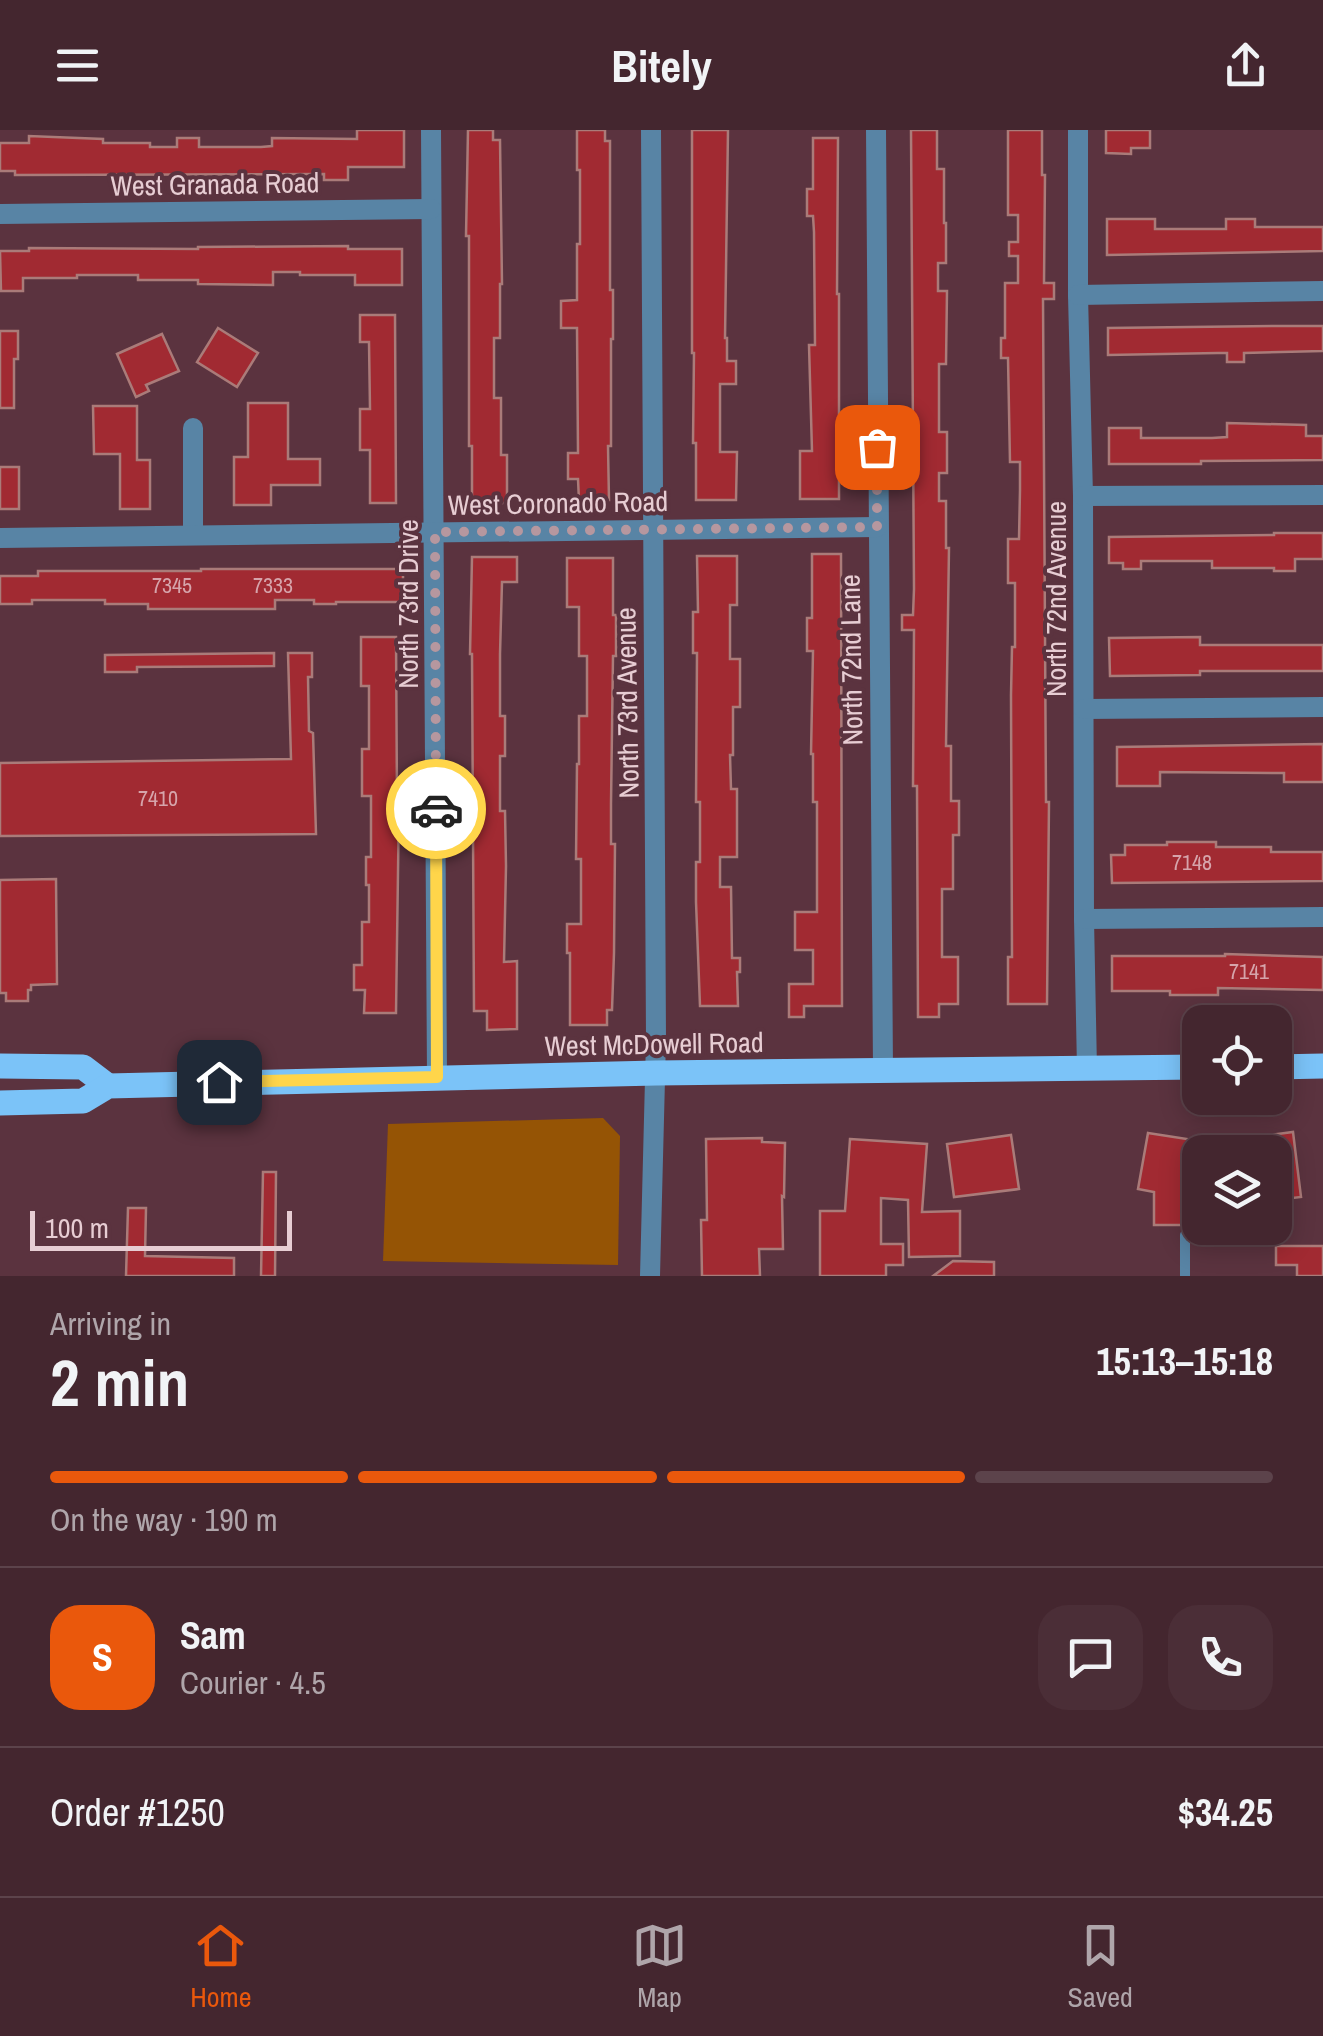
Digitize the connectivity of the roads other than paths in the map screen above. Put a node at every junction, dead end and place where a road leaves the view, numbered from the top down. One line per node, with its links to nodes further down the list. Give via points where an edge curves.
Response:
1 (431, 130): 5 (street, North 73rd Drive)
2 (650, 130): 13 (street, North 73rd Avenue)
3 (876, 130): 12 (street, North 72nd Lane)
4 (1078, 130): 8 (street, North 72nd Avenue)
5 (431, 209): 6 (street, West Granada Road); 14 (street, North 73rd Drive)
6 (0, 214)
7 (1323, 291): 8 (street)
8 (1078, 294): 11 (street, North 72nd Avenue)
9 (192, 428): 15 (street)
10 (1323, 495): 11 (street)
11 (1083, 496): 18 (street, North 72nd Avenue)
12 (877, 527): 13 (street, West Coronado Road); 26 (street, North 72nd Lane)
13 (652, 530): 14 (street, West Coronado Road); 27 (street, North 73rd Avenue)
14 (435, 532): 15 (street, West Coronado Road); 28 (street, North 73rd Drive)
15 (193, 535): 16 (street, West Coronado Road)
16 (0, 538)
17 (1323, 707): 18 (street)
18 (1084, 709): 20 (street, North 72nd Avenue)
19 (1323, 917): 20 (street)
20 (1084, 919): 25 (street, North 72nd Avenue)
21 (0, 1066): 29 (main road, West McDowell Road, via 83,1068)
22 (1292, 1066): 23 (main road)
23 (1323, 1066)
24 (1182, 1068): 25 (main road, West McDowell Road)
25 (1087, 1069): 26 (main road, West McDowell Road)
26 (882, 1070): 27 (main road, West McDowell Road)
27 (656, 1073): 28 (main road, West McDowell Road); 32 (street, North 73rd Avenue)
28 (437, 1077): 29 (main road, West McDowell Road)
29 (108, 1086): 30 (main road, West McDowell Road, via 83,1101)
30 (0, 1103)
31 (1185, 1245): 33 (lane)
32 (650, 1276)
33 (1185, 1276)

